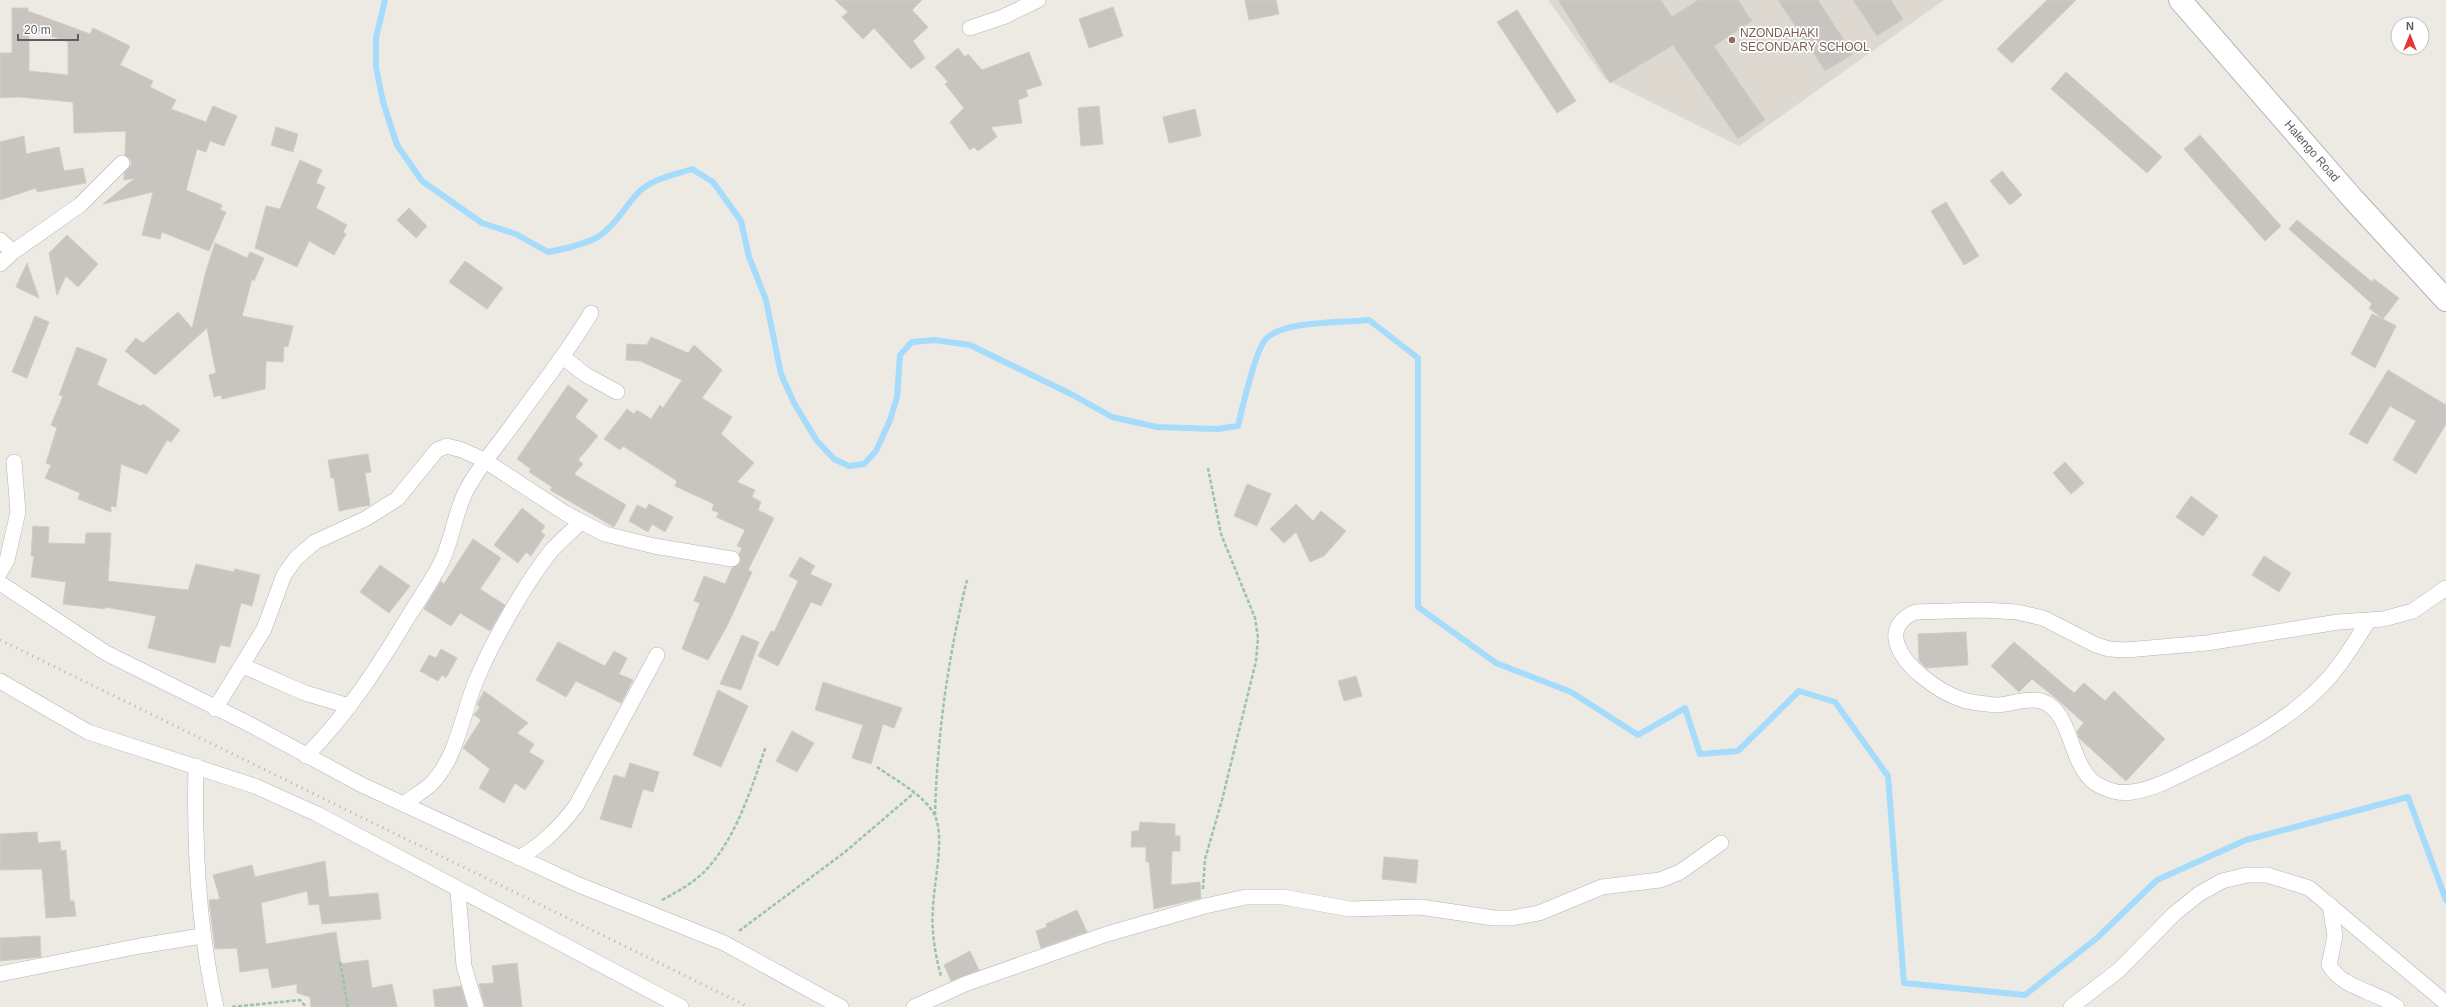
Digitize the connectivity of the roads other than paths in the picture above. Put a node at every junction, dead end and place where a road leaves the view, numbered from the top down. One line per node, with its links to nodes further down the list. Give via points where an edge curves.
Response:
1 (1038, 0): 3 (street, via 1003,17)
2 (2180, 0): 8 (street, Halengo Road, via 2353,199)
3 (970, 28)
4 (122, 163): 6 (street, via 80,205)
5 (0, 240): 6 (street)
6 (13, 252): 7 (street)
7 (0, 264)
8 (2446, 300)
9 (591, 313): 10 (street)
10 (564, 358): 11 (street); 12 (street, via 541,384)
11 (617, 392)
12 (484, 460): 14 (street); 21 (street, via 446,446 437,450 397,499 360,522 316,542 296,558 284,575 264,629); 23 (street, via 465,492 440,565 371,677)
13 (14, 462): 16 (street, via 18,512 7,560)
14 (581, 522): 15 (street, via 605,534 654,546); 27 (street, via 553,549 537,571 492,647 443,767 430,785)
15 (732, 559)
16 (0, 572)
17 (0, 583): 24 (street, via 106,653)
18 (2446, 588): 19 (street, via 2413,610 2383,619)
19 (2369, 620): 19 (street, via 2345,658 2325,682 2264,731 2168,780 2131,792 2117,792 2094,782 2080,762 2059,713 2052,706 2031,700 1997,705 1964,700 1948,693 1911,666 1898,649 1896,636 1898,625 1905,616 1924,610 2017,612 2043,618 2096,645 2126,650 2207,643 2338,622)
20 (657, 655): 29 (street, via 576,806 560,828 543,844)
21 (242, 666): 23 (street, via 305,694); 24 (street)
22 (0, 681): 26 (street, via 88,732)
23 (349, 706): 25 (street, via 333,728)
24 (216, 709): 25 (street, via 252,725)
25 (306, 756): 27 (street)
26 (196, 766): 30 (street, via 255,786 318,814); 32 (street, via 195,810)
27 (404, 804): 29 (street)
28 (1721, 842): 39 (street, via 1680,872 1660,880 1602,887 1539,912 1512,918 1494,918 1420,907 1350,909 1264,896 1246,897 1107,934 946,992)
29 (520, 858): 38 (street, via 724,943)
30 (458, 891): 36 (street, via 464,966); 37 (street)
31 (2330, 905): 34 (street); 40 (street, via 2309,888 2267,875 2247,875 2222,881 2199,894 2174,914 2118,970); 41 (street, via 2335,936 2329,965 2334,973 2349,985)
32 (202, 936): 33 (street); 35 (street)
33 (0, 974)
34 (2446, 1003)
35 (216, 1007)
36 (476, 1007)
37 (681, 1007)
38 (841, 1007)
39 (914, 1007)
40 (2071, 1007)
41 (2397, 1007)

